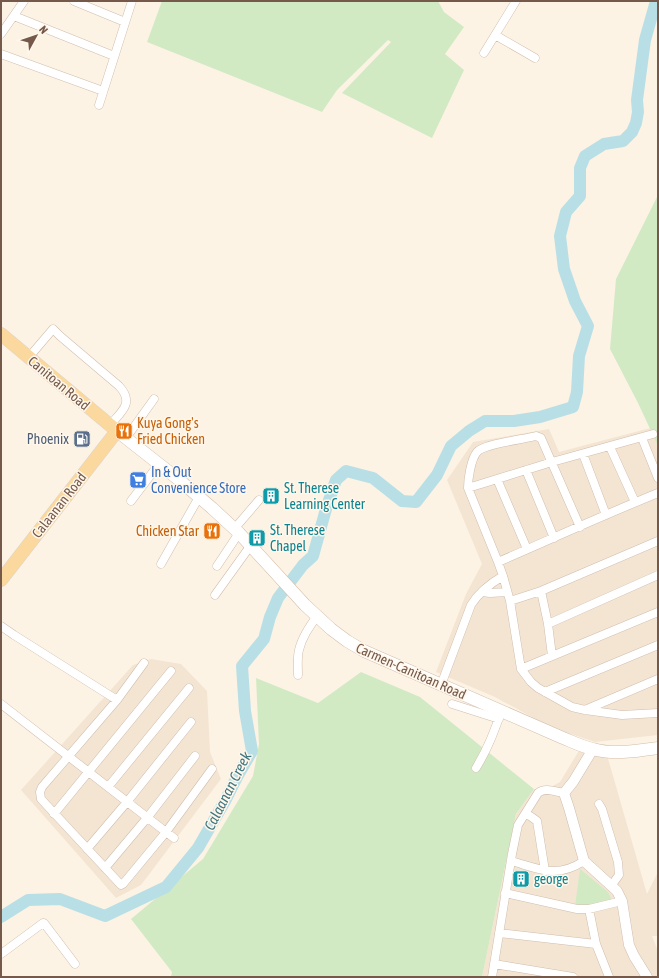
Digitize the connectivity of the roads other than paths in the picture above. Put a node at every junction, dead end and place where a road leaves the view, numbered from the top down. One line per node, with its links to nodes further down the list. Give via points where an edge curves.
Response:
1 (24, 1): 6 (street)
2 (74, 1): 5 (street)
3 (132, 1): 7 (street)
4 (516, 1): 9 (street)
5 (90, 4): 7 (street)
6 (14, 16): 8 (street); 12 (street)
7 (125, 22): 12 (street)
8 (1, 34)
9 (495, 35): 10 (street); 13 (street)
10 (484, 53)
11 (1, 54): 14 (street)
12 (114, 56): 14 (street)
13 (536, 58)
14 (103, 91): 15 (street)
15 (99, 105)
16 (1, 334): 17 (main road, Canitoan Road)
17 (29, 358): 19 (main road, Canitoan Road); 19 (street, via 53,329 126,394 126,406)
18 (154, 399): 19 (street)
19 (117, 432): 25 (main road, Carmen-Canitoan Road); 47 (main road, Calaanan Road)
20 (652, 434): 21 (street)
21 (642, 438): 22 (street); 27 (street)
22 (610, 447): 23 (street); 34 (street)
23 (583, 454): 24 (street); 35 (street)
24 (552, 462): 26 (street); 29 (street, via 543,441 536,436 487,446 476,453 468,477); 36 (street)
25 (158, 464): 31 (main road, Carmen-Canitoan Road); 33 (street)
26 (526, 470): 28 (street); 38 (street)
27 (658, 478)
28 (497, 479): 29 (street); 41 (street)
29 (468, 488): 42 (street)
30 (658, 493): 34 (street)
31 (199, 497): 37 (main road, Carmen-Canitoan Road); 43 (street)
32 (259, 500): 37 (street)
33 (131, 502)
34 (635, 502): 35 (street)
35 (606, 515): 36 (street)
36 (580, 527): 38 (street)
37 (237, 530): 40 (main road, Carmen-Canitoan Road); 44 (street)
38 (554, 538): 41 (street)
39 (658, 541): 48 (street)
40 (251, 545): 51 (street); 54 (main road, Carmen-Canitoan Road)
41 (527, 549): 42 (street)
42 (498, 562): 46 (street)
43 (161, 564)
44 (217, 566)
45 (658, 575): 55 (street)
46 (503, 576): 49 (street); 50 (street)
47 (1, 580)
48 (541, 591): 52 (street); 55 (street)
49 (482, 592): 50 (street); 64 (street, via 471,605)
50 (507, 592): 52 (street)
51 (215, 595)
52 (510, 601): 60 (street)
53 (658, 612): 58 (street)
54 (317, 616): 62 (street, via 299,649); 64 (main road, Carmen-Canitoan Road, via 347,641 364,651)
55 (548, 624): 58 (street)
56 (1, 626): 67 (street)
57 (658, 644): 66 (street)
58 (552, 656): 60 (street)
59 (144, 664): 67 (street)
60 (521, 669): 66 (street, via 531,682)
61 (171, 671): 80 (street)
62 (298, 675)
63 (658, 679): 70 (street)
64 (441, 685): 72 (main road, Carmen-Canitoan Road)
65 (189, 688): 81 (street)
66 (545, 692): 70 (street, via 572,707)
67 (117, 700): 76 (street)
68 (1, 704): 76 (street)
69 (452, 704): 72 (street)
70 (585, 710): 71 (street, via 622,716)
71 (658, 713)
72 (500, 715): 75 (main road, Carmen-Canitoan Road); 78 (street, via 484,756)
73 (192, 722): 83 (street)
74 (658, 748): 75 (main road, Carmen-Canitoan Road, via 628,752)
75 (593, 749): 82 (street)
76 (68, 756): 80 (street); 85 (street, via 40,792 41,799)
77 (195, 756): 87 (street)
78 (476, 768)
79 (212, 769): 88 (street)
80 (88, 772): 81 (street); 85 (street)
81 (108, 787): 83 (street)
82 (564, 793): 86 (street, via 541,790); 92 (street)
83 (127, 802): 87 (street); 90 (street)
84 (599, 804): 95 (street, via 618,862 619,875)
85 (54, 814): 90 (street)
86 (525, 814): 91 (street, via 518,824); 94 (street, via 537,822)
87 (147, 818): 88 (street); 93 (street)
88 (166, 832): 89 (street); 93 (street, via 122,885)
89 (174, 838)
90 (87, 849): 93 (street)
91 (511, 861): 94 (street); 96 (street)
92 (584, 861): 94 (street, via 559,872); 95 (street)
93 (105, 868)
94 (545, 871)
95 (611, 886): 97 (street, via 615,888)
96 (505, 893): 98 (street, via 577,909); 99 (street)
97 (622, 901): 98 (street); 107 (street, via 629,945)
98 (589, 909): 100 (street)
99 (499, 933): 100 (street); 103 (street)
100 (596, 944): 106 (street)
101 (1, 954): 102 (street, via 44,923)
102 (75, 964)
103 (494, 964): 104 (street); 105 (street)
104 (492, 977)
105 (574, 977)
106 (609, 977)
107 (647, 977)

